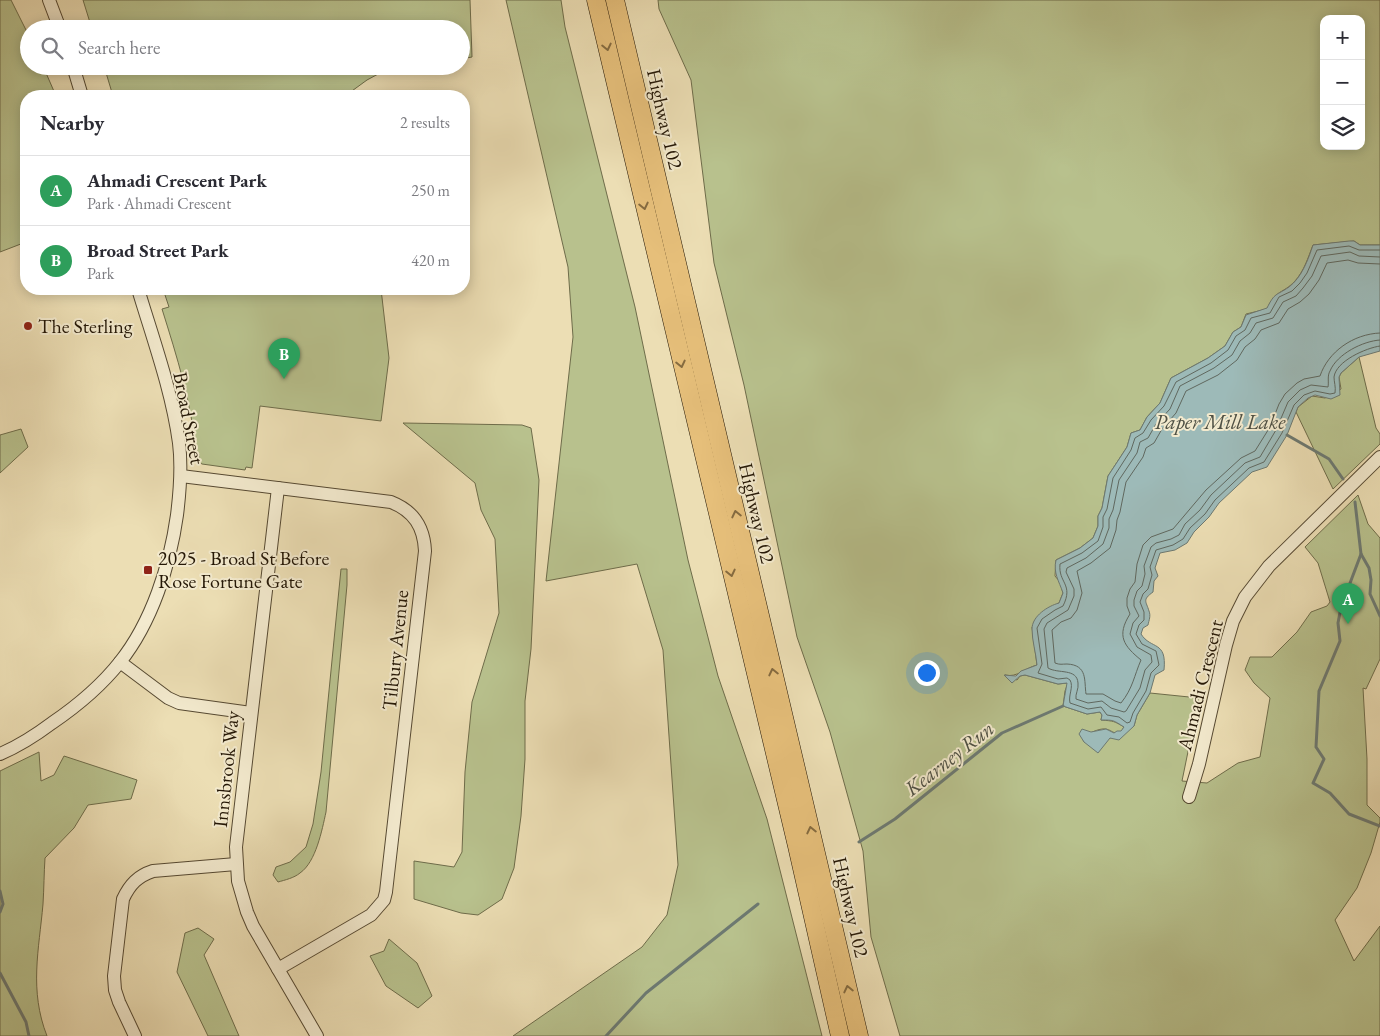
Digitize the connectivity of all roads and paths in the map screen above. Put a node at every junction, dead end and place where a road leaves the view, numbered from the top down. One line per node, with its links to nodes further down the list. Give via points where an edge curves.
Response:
1 (49, 0): 4 (street)
2 (596, 0): 19 (highway, Highway 102, one-way to 19)
3 (615, 0): 20 (highway, Highway 102, one-way to 3)
4 (57, 20)
5 (76, 75): 6 (street)
6 (80, 90)
7 (140, 295): 9 (street, Broad Street, via 170,400 179,443)
8 (1380, 457): 14 (street, Ahmadi Crescent, via 1270,566 1245,597 1226,645)
9 (181, 476): 10 (street, Tilbury Avenue); 11 (street, Broad Street, via 173,539 165,570 136,638)
10 (278, 488): 12 (street, Innsbrook Way); 16 (street, Tilbury Avenue, via 382,500 399,505 418,523 425,551 384,900 371,915)
11 (120, 662): 12 (street, via 179,703); 13 (street, Broad Street, via 92,692 62,716)
12 (251, 713): 15 (street, Innsbrook Way)
13 (0, 754)
14 (1189, 796)
15 (236, 864): 16 (street, Innsbrook Way, via 246,912); 17 (street, via 153,871 142,874 127,889 123,899 115,983 119,1002)
16 (278, 969): 18 (street, Innsbrook Way)
17 (135, 1036)
18 (317, 1036)
19 (840, 1036)
20 (859, 1036)

